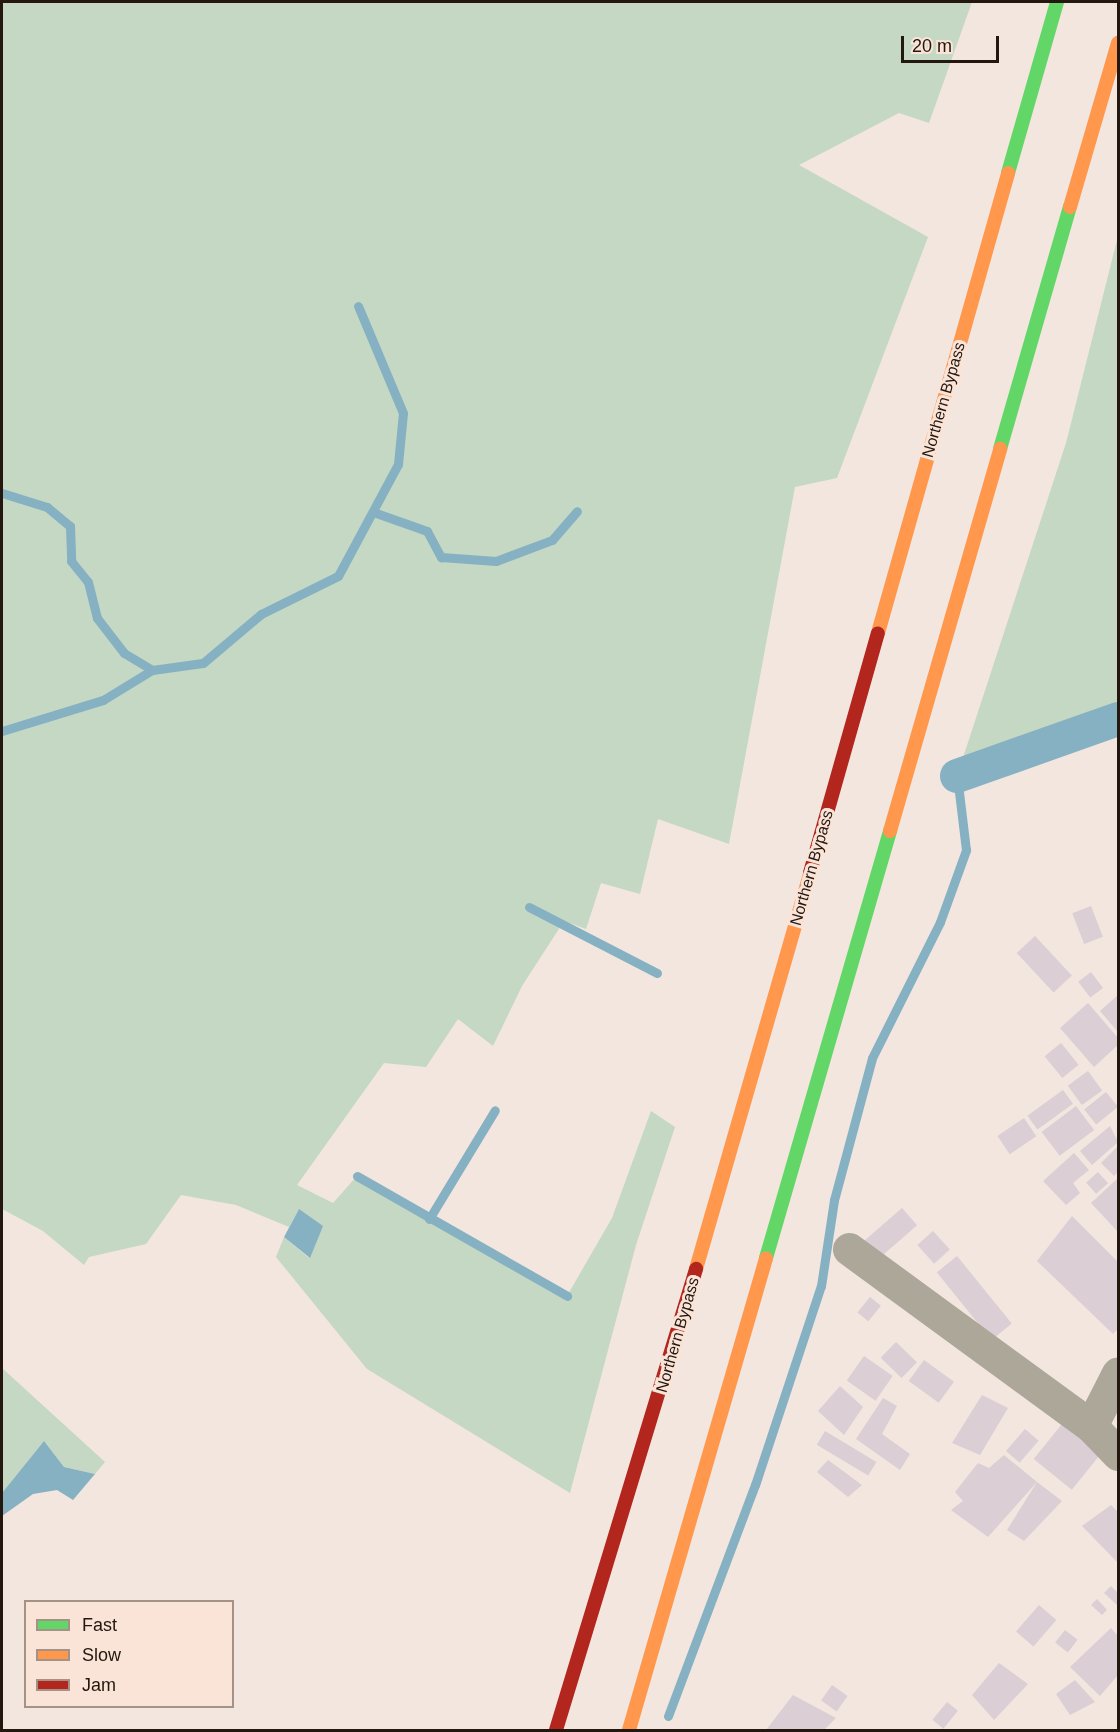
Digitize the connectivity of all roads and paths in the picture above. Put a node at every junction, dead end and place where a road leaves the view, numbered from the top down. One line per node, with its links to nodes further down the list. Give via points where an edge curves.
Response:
1 (1057, 2): 7 (highway, Northern Bypass, via 716,1208)
2 (1119, 43): 8 (highway)
3 (849, 1249): 5 (street)
4 (1119, 1373): 5 (street)
5 (1091, 1426): 6 (street)
6 (1119, 1454)
7 (556, 1731)
8 (629, 1731)

